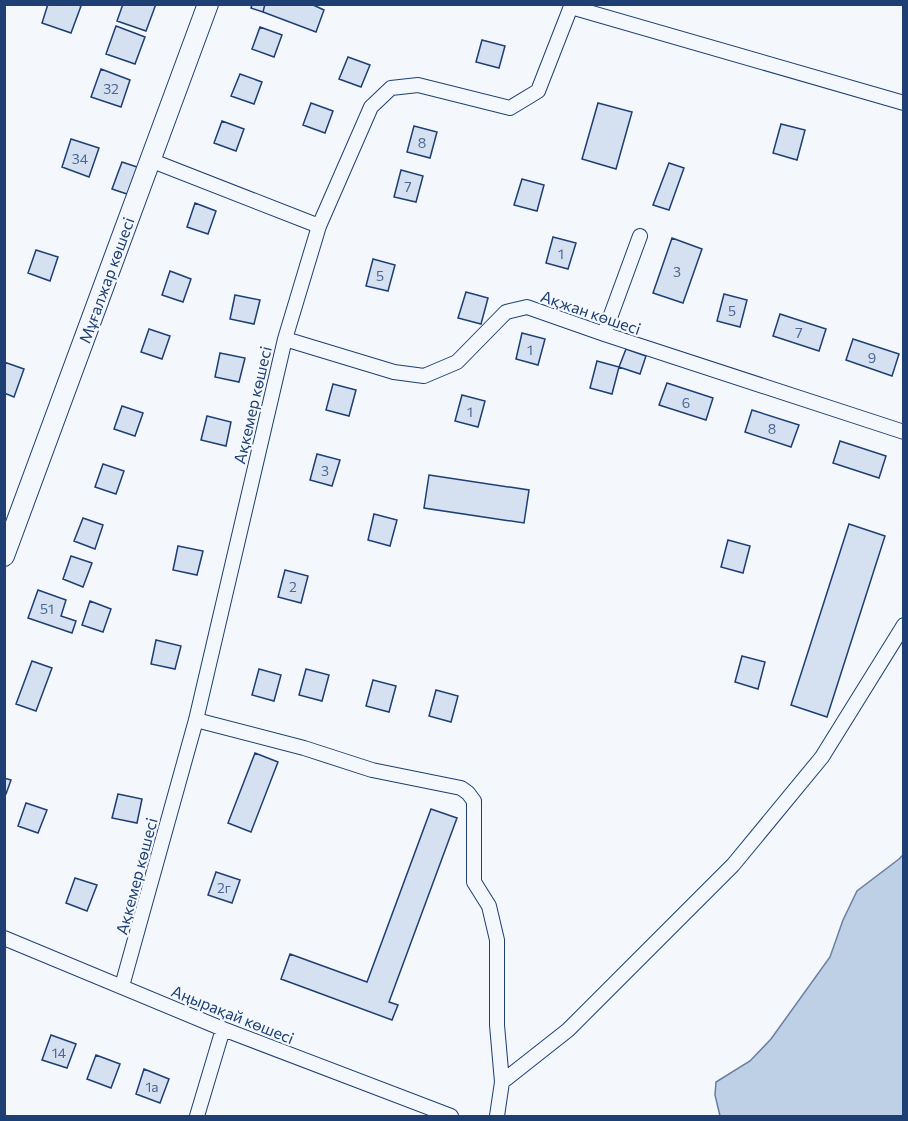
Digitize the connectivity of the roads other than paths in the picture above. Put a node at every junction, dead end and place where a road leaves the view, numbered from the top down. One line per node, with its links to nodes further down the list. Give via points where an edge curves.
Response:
1 (206, 5): 4 (street, Мұғалжар көшесі)
2 (571, 6): 3 (street); 5 (street, Ақкемер көшесі, via 537,91 510,108 418,85 391,88 371,107)
3 (903, 103)
4 (150, 160): 5 (street); 10 (street, Мұғалжар көшесі)
5 (319, 226): 8 (street, Ақкемер көшесі)
6 (640, 236): 7 (street)
7 (604, 334): 8 (street, Ақжан көшесі, via 527,307 506,312 458,362 424,376 394,372); 9 (street, Ақжан көшесі)
8 (285, 339): 12 (street, Ақкемер көшесі)
9 (903, 432)
10 (4, 556)
11 (903, 625): 16 (street, via 822,757 733,865 568,1030)
12 (196, 720): 14 (street, Ақкемер көшесі); 16 (street, via 372,770 461,788 468,793 474,801 474,882 489,906 497,940)
13 (4, 938): 14 (street, Аңырақай көшесі)
14 (122, 986): 15 (street, Аңырақай көшесі)
15 (223, 1029): 17 (street); 18 (street, Аңырақай көшесі)
16 (502, 1082): 19 (street)
17 (197, 1116)
18 (451, 1116)
19 (497, 1116)

